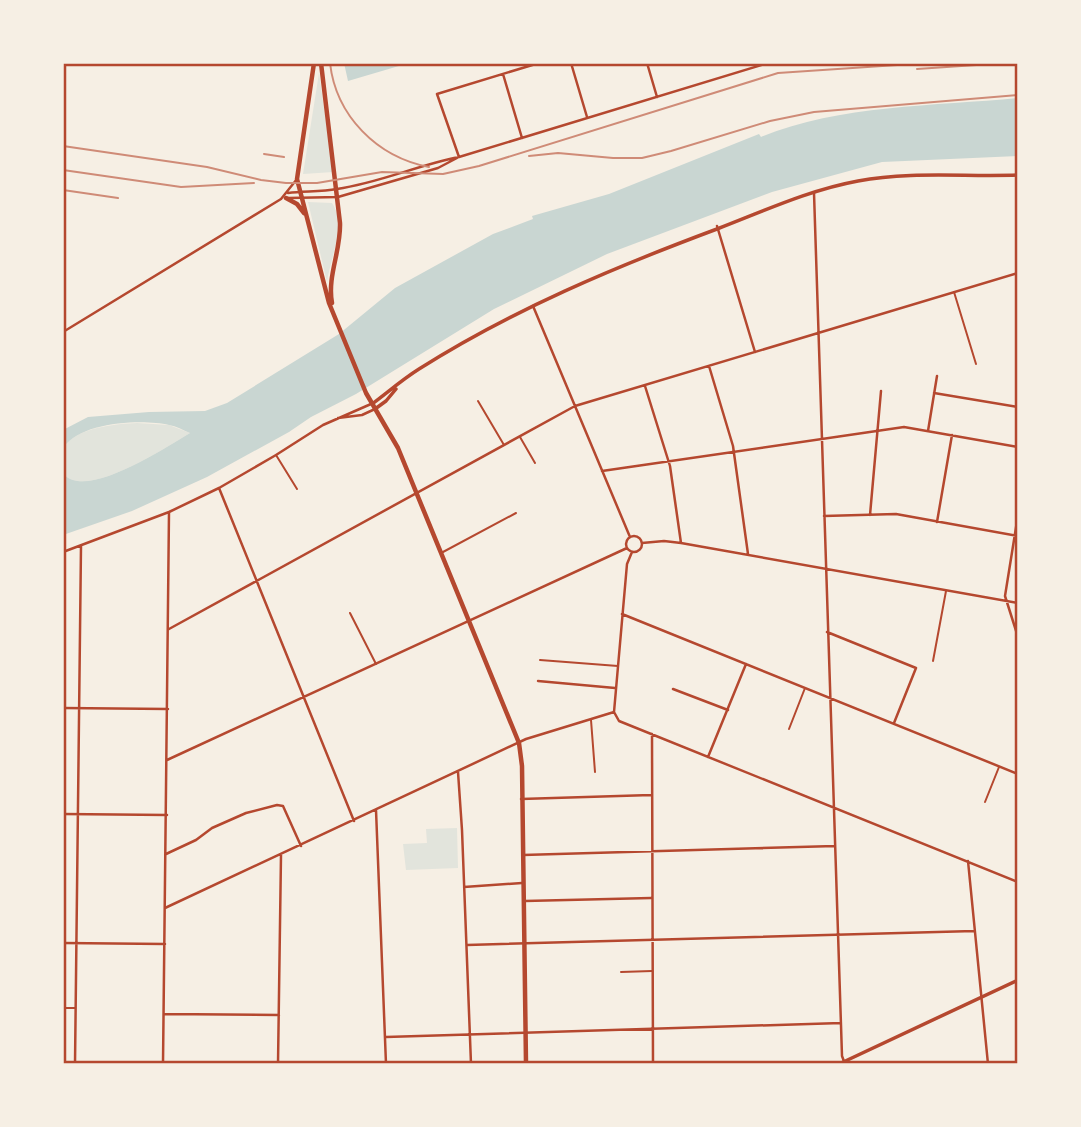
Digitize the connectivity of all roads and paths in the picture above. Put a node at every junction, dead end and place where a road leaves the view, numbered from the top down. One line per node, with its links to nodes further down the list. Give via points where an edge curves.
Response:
1 (314, 63): 13 (main road)
2 (321, 63): 14 (main road)
3 (539, 63): 7 (street)
4 (571, 63): 9 (street)
5 (647, 63): 8 (street)
6 (768, 63): 8 (street)
7 (503, 74): 10 (street); 11 (street, via 437,94)
8 (657, 97): 9 (street)
9 (588, 118): 10 (street)
10 (522, 138): 11 (street)
11 (459, 157): 14 (street); 18 (street, via 438,168)
12 (1018, 175): 15 (street, via 887,177)
13 (297, 179): 16 (main road); 17 (street)
14 (337, 189): 16 (street); 18 (main road)
15 (814, 193): 20 (street); 26 (street)
16 (301, 195): 17 (street); 18 (street); 19 (main road)
17 (285, 196): 19 (main road); 25 (street)
18 (338, 197): 24 (main road, via 340,235 330,286)
19 (306, 215): 24 (main road)
20 (717, 227): 23 (street); 27 (street)
21 (1018, 273): 22 (street)
22 (954, 292): 26 (street); 28 (lane)
23 (533, 306): 35 (street, via 410,374); 36 (street)
24 (338, 324): 35 (main road)
25 (63, 332)
26 (818, 333): 27 (street); 42 (street)
27 (755, 352): 29 (street)
28 (976, 364)
29 (709, 366): 31 (street); 45 (street)
30 (937, 376): 33 (street)
31 (645, 385): 36 (street); 47 (street)
32 (881, 391): 38 (street)
33 (934, 393): 37 (street); 39 (street)
34 (478, 401): 43 (lane)
35 (373, 406): 46 (street, via 335,418); 52 (main road)
36 (575, 406): 41 (street); 49 (street)
37 (1018, 407)
38 (877, 431): 39 (street, via 904,427); 42 (street); 55 (street)
39 (928, 431): 40 (street)
40 (952, 435): 44 (street); 58 (street)
41 (520, 436): 43 (street); 48 (lane)
42 (822, 439): 45 (street); 57 (street)
43 (504, 445): 52 (street)
44 (1018, 447)
45 (734, 451): 47 (street); 68 (street)
46 (276, 456): 50 (street); 51 (lane)
47 (668, 461): 49 (street); 62 (street)
48 (535, 463)
49 (602, 471): 60 (street)
50 (219, 488): 53 (street); 70 (street)
51 (297, 489)
52 (417, 493): 67 (main road); 70 (street)
53 (169, 512): 63 (street); 77 (street)
54 (516, 513): 67 (lane)
55 (870, 515): 57 (street); 58 (street, via 896,514)
56 (1018, 515): 59 (street)
57 (824, 516): 69 (street)
58 (937, 522): 59 (street)
59 (1016, 536): 72 (street)
60 (630, 537): 61 (street, via 638,537); 64 (street)
61 (642, 543): 62 (street); 66 (street)
62 (681, 543): 68 (street)
63 (81, 546): 65 (street); 92 (street)
64 (627, 548): 66 (street); 76 (street)
65 (63, 552)
66 (632, 552): 75 (street)
67 (441, 553): 76 (main road)
68 (748, 555): 69 (street)
69 (826, 569): 71 (street); 78 (street)
70 (257, 581): 77 (street); 89 (street)
71 (946, 590): 72 (street); 81 (lane)
72 (1005, 601): 73 (street); 79 (street)
73 (1018, 603)
74 (350, 613): 82 (lane)
75 (622, 614): 83 (street); 84 (street)
76 (469, 621): 82 (street); 100 (main road)
77 (169, 629): 93 (street)
78 (827, 632): 90 (street); 97 (street, via 916,668)
79 (1018, 637)
80 (540, 660): 84 (lane)
81 (933, 661)
82 (376, 664): 89 (street)
83 (746, 664): 86 (street); 94 (street)
84 (618, 666): 87 (street)
85 (538, 681): 87 (street)
86 (806, 687): 90 (street); 98 (lane)
87 (616, 688): 95 (street)
88 (673, 689): 94 (street)
89 (304, 697): 102 (street); 115 (street)
90 (829, 697): 97 (street); 110 (street)
91 (63, 708): 92 (street)
92 (79, 709): 93 (street); 113 (street)
93 (168, 709): 102 (street)
94 (728, 710): 101 (street)
95 (614, 712): 96 (street); 99 (street, via 619,721)
96 (591, 719): 100 (street); 105 (lane)
97 (894, 723): 103 (street)
98 (789, 729)
99 (652, 734): 101 (street); 107 (street)
100 (519, 743): 104 (street); 108 (main road)
101 (708, 757): 110 (street)
102 (167, 760): 114 (street)
103 (1000, 766): 106 (street); 109 (lane)
104 (458, 772): 111 (street); 125 (street)
105 (595, 772)
106 (1018, 774)
107 (651, 795): 108 (street); 118 (street)
108 (522, 799): 121 (main road)
109 (985, 802)
110 (832, 807): 117 (street); 122 (street)
111 (376, 810): 115 (street); 149 (street)
112 (63, 814): 113 (street)
113 (78, 814): 114 (street); 133 (street)
114 (167, 816): 119 (street)
115 (354, 821): 116 (street)
116 (301, 846): 119 (street, via 283,806 277,805 212,828); 120 (street)
117 (835, 846): 118 (street); 130 (street)
118 (652, 851): 121 (street); 126 (street)
119 (166, 854): 128 (street)
120 (281, 855): 128 (street); 144 (street)
121 (522, 855): 124 (main road)
122 (968, 861): 123 (street); 129 (street)
123 (1018, 882)
124 (523, 883): 125 (street); 127 (main road)
125 (464, 887): 136 (street)
126 (651, 898): 127 (street); 131 (street)
127 (523, 901): 135 (main road)
128 (165, 908): 134 (street)
129 (974, 931): 130 (street); 140 (street)
130 (838, 935): 131 (street); 145 (street)
131 (652, 940): 135 (street); 137 (street)
132 (63, 943): 133 (street)
133 (76, 944): 134 (street); 142 (street)
134 (165, 944): 143 (street)
135 (524, 944): 136 (street); 147 (main road)
136 (467, 945): 148 (street)
137 (652, 971): 138 (lane); 146 (street)
138 (621, 972)
139 (1018, 979): 140 (street)
140 (981, 997): 150 (street); 158 (street)
141 (63, 1008): 142 (lane)
142 (76, 1008): 151 (street)
143 (164, 1014): 144 (street); 152 (street)
144 (279, 1015): 153 (street)
145 (841, 1023): 146 (street); 150 (street)
146 (653, 1029): 147 (street); 157 (street)
147 (525, 1033): 148 (street); 156 (main road)
148 (470, 1034): 149 (street); 155 (street)
149 (386, 1037): 154 (street)
150 (843, 1063)
151 (75, 1064)
152 (163, 1064)
153 (278, 1064)
154 (386, 1064)
155 (471, 1064)
156 (526, 1064)
157 (653, 1064)
158 (988, 1064)

